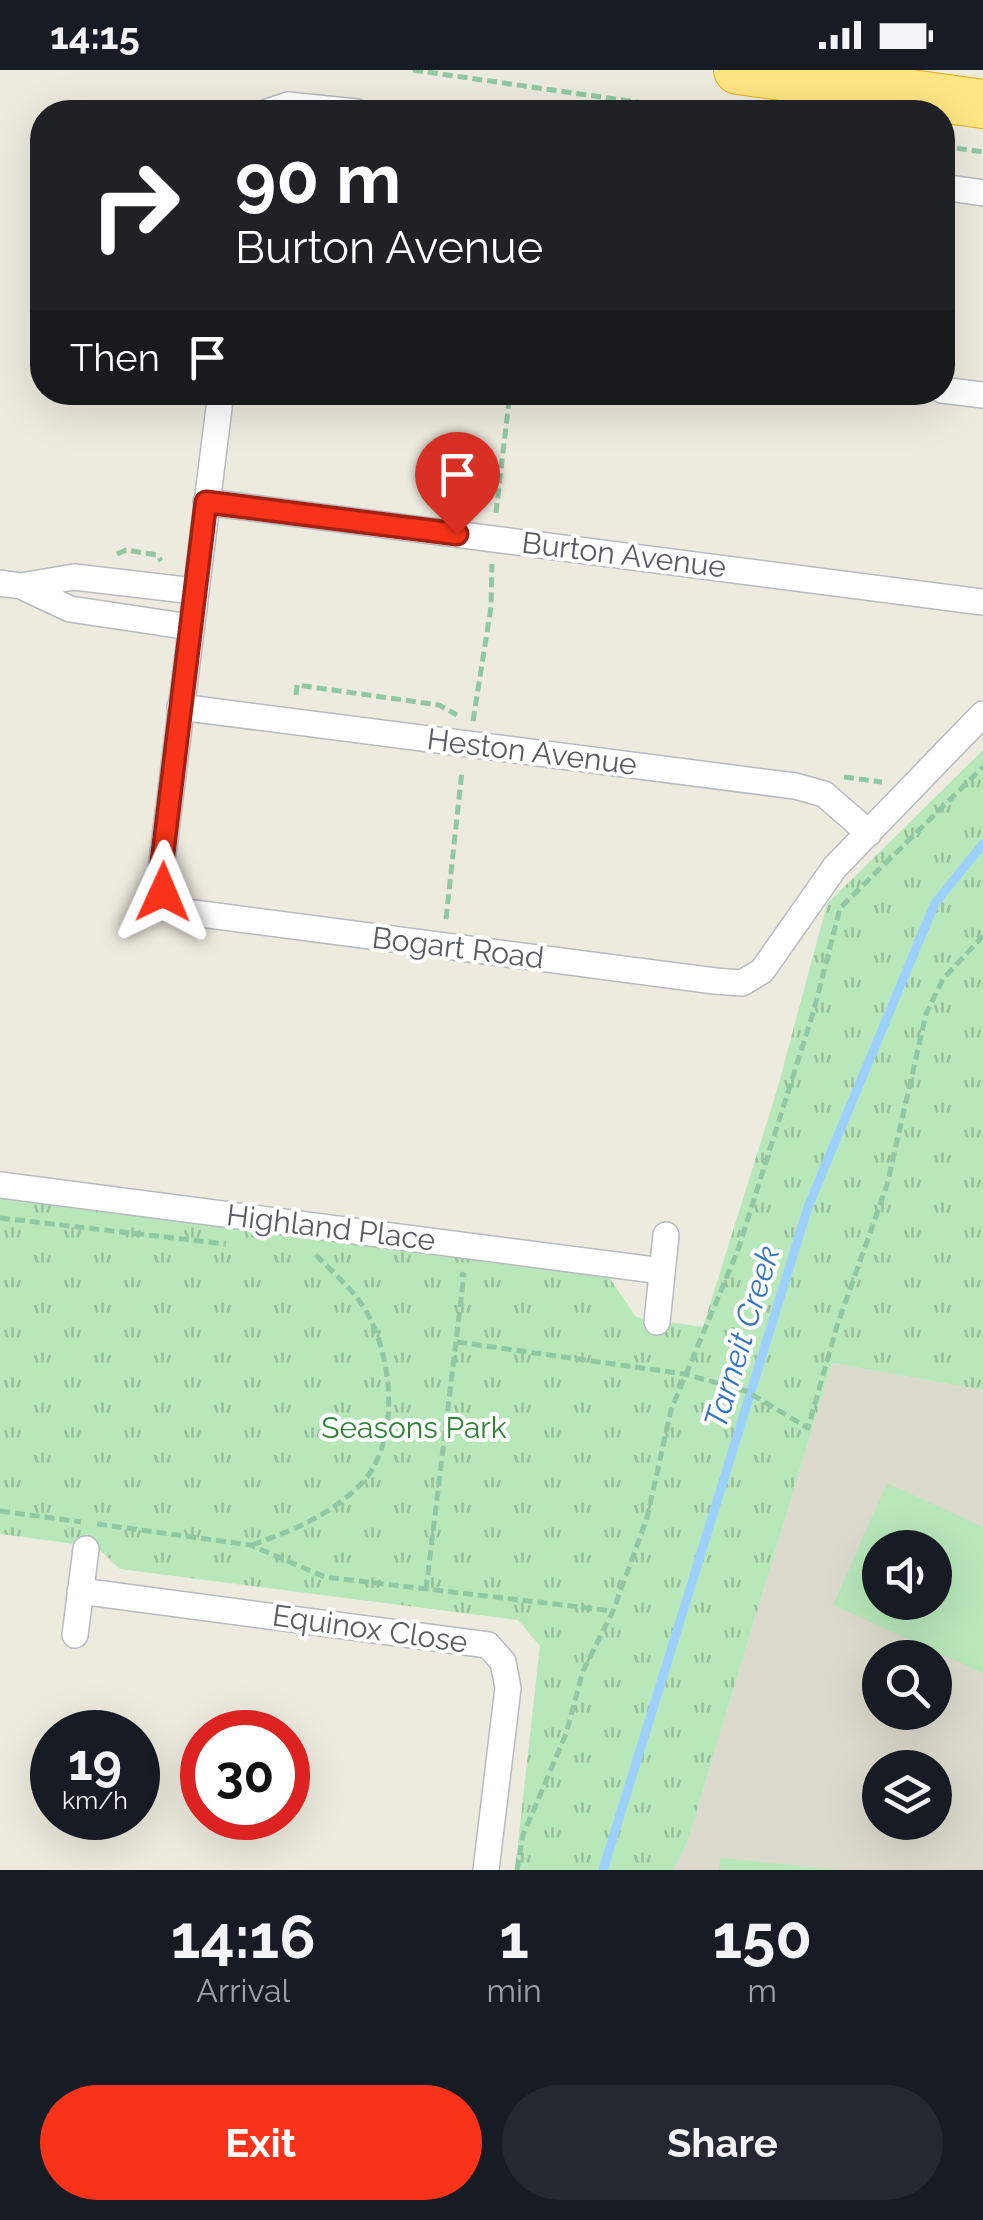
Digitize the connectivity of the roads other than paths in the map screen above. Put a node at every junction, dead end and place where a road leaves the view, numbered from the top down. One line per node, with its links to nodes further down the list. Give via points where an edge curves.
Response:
1 (738, 70): 2 (highway)
2 (954, 100)
3 (955, 100): 4 (highway)
4 (983, 104)
5 (955, 189): 6 (street)
6 (983, 192)
7 (955, 392): 8 (street)
8 (983, 395)
9 (218, 405): 10 (street)
10 (206, 502): 13 (street); 14 (street, Burton Avenue)
11 (108, 580): 12 (street); 13 (street); 15 (street)
12 (10, 584): 15 (street)
13 (194, 591): 16 (street)
14 (983, 602)
15 (103, 615): 16 (street)
16 (190, 628): 17 (street)
17 (180, 707): 19 (street, Heston Avenue, via 810,789); 19 (street, Bogart Road, via 161,870 163,892 176,907 198,915 742,982 762,971 819,887)
18 (983, 714): 19 (street)
19 (869, 832)
20 (0, 1186): 22 (street, Highland Place)
21 (666, 1235): 22 (street)
22 (662, 1271): 23 (street)
23 (657, 1322)
24 (86, 1548): 25 (street)
25 (80, 1591): 26 (street); 27 (street, Equinox Close, via 488,1646 503,1662 508,1688)
26 (75, 1635)
27 (486, 1870)

